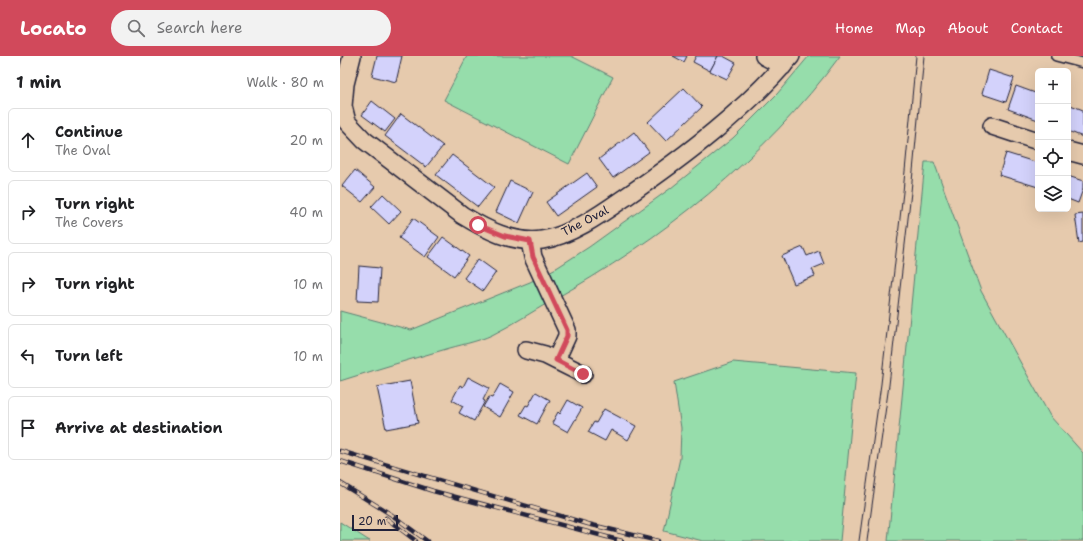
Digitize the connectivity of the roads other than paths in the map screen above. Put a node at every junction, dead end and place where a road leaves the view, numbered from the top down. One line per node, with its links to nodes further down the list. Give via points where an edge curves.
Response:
1 (352, 56): 10 (street, The Oval, via 343,106 347,122 364,140 478,225 505,236)
2 (764, 56): 4 (street)
3 (1056, 56): 5 (lane)
4 (787, 61): 10 (street, The Oval, via 739,109 660,173 613,205 568,231 542,240)
5 (1083, 63)
6 (992, 126): 7 (street)
7 (1035, 140)
8 (1071, 152): 9 (street)
9 (1083, 155)
10 (530, 241): 12 (street, via 533,257 567,330 567,336)
11 (526, 350): 12 (street)
12 (556, 360): 13 (street)
13 (583, 374)

